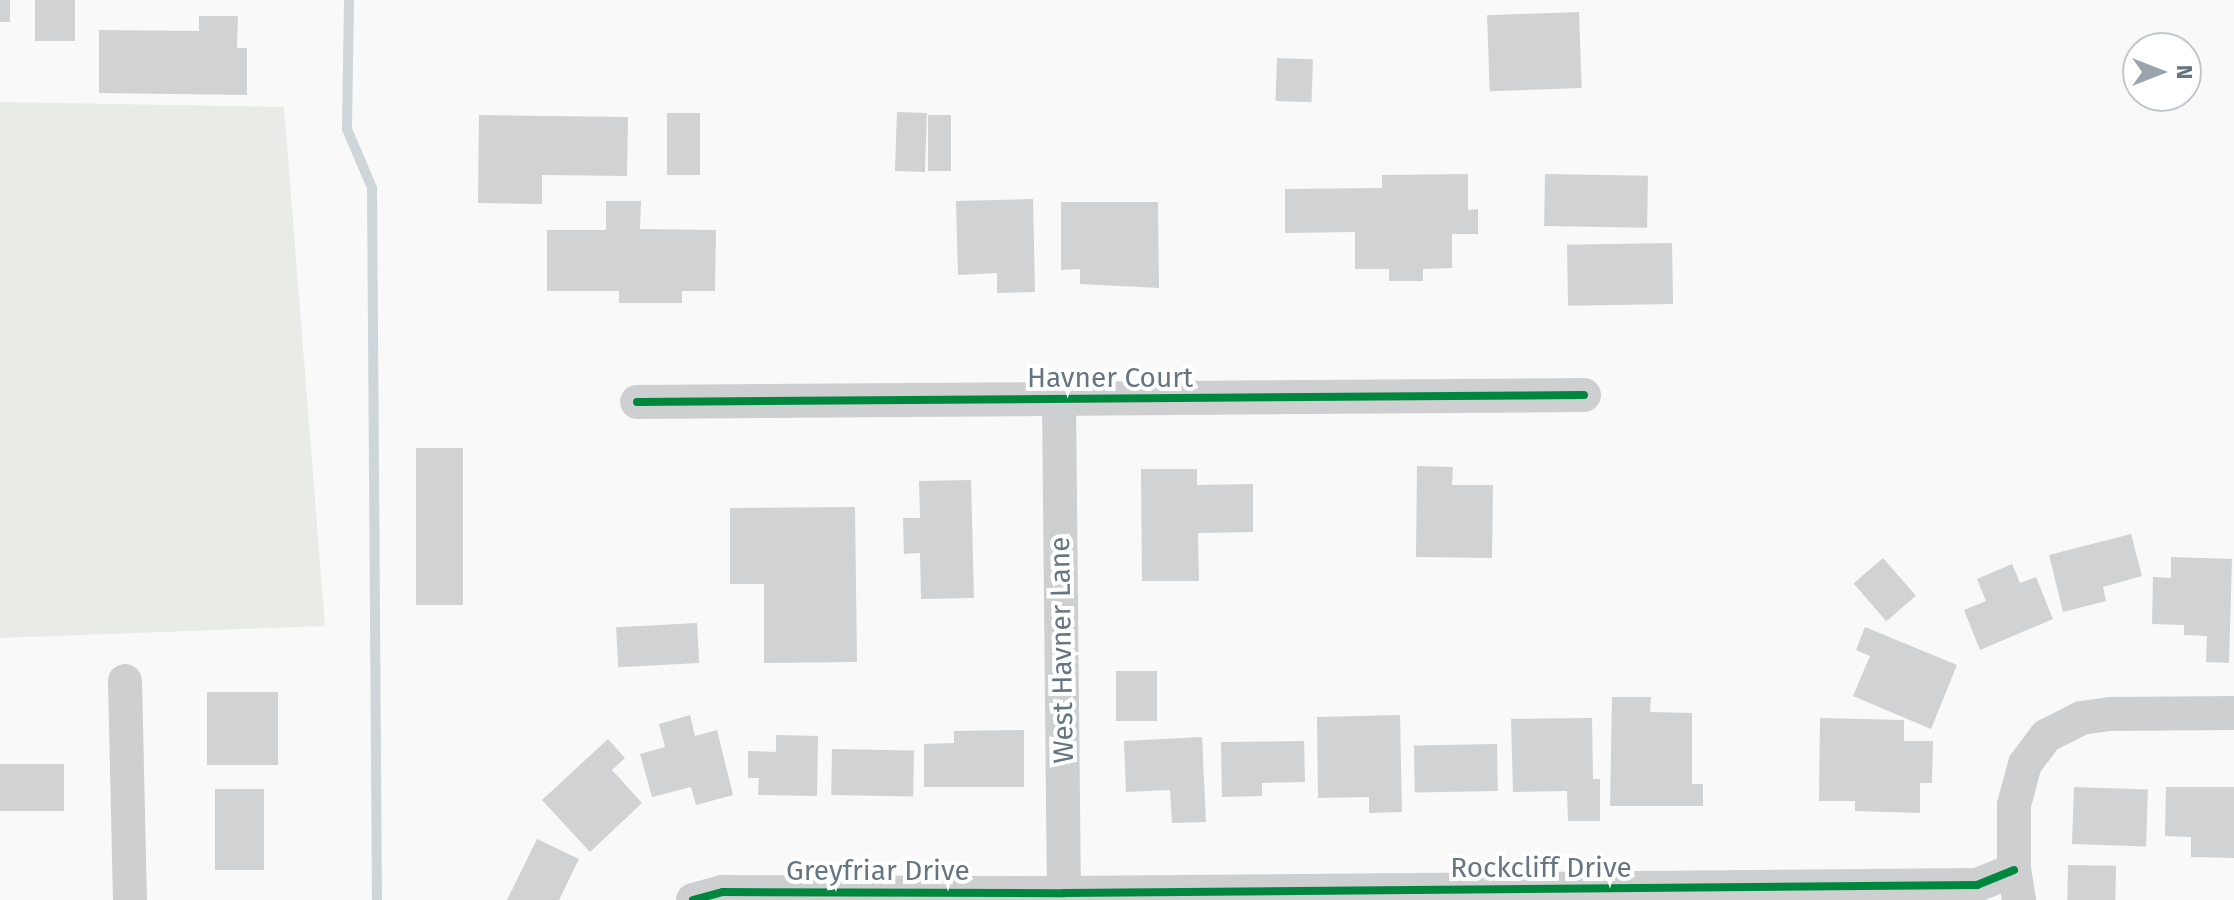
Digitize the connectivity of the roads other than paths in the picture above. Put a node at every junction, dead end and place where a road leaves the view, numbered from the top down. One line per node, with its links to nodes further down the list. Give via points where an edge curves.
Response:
1 (1584, 395): 2 (street, Havner Court)
2 (1059, 400): 3 (street, Havner Court); 8 (street, West Havner Lane)
3 (637, 402)
4 (125, 681): 9 (street)
5 (2234, 713): 6 (street, Rockcliff Drive, via 2110,714 2060,726 2035,748 2018,784)
6 (2017, 885): 7 (street, Rockcliff Drive)
7 (1496, 895): 8 (street, Rockcliff Drive)
8 (1064, 897): 10 (street, Greyfriar Drive, via 723,892)
9 (130, 900)
10 (693, 900)

